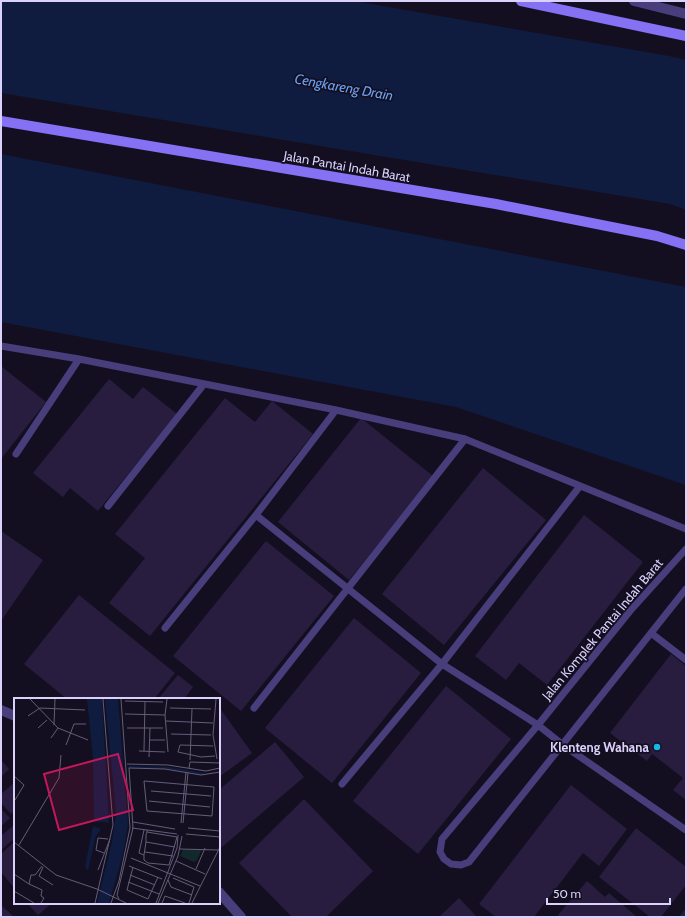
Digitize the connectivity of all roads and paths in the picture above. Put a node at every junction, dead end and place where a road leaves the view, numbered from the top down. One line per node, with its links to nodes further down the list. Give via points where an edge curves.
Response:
1 (521, 1): 4 (main road)
2 (634, 1): 3 (street)
3 (686, 14)
4 (686, 36)
5 (1, 120): 6 (main road, Jalan Pantai Indah Barat, via 496,204 650,235)
6 (686, 245)
7 (1, 346): 8 (lane)
8 (80, 359): 9 (lane); 12 (lane)
9 (204, 384): 10 (lane); 14 (lane)
10 (336, 410): 11 (lane); 15 (lane)
11 (464, 439): 13 (lane); 18 (lane)
12 (16, 454)
13 (580, 486): 16 (lane); 23 (lane)
14 (108, 506)
15 (256, 515): 18 (lane); 20 (lane)
16 (686, 529)
17 (686, 548): 27 (lane, Jalan Komplek Pantai Indah Barat, via 630,611)
18 (348, 588): 23 (lane); 24 (lane)
19 (686, 590): 21 (lane, Jalan Komplek Pantai Indah Barat)
20 (164, 628)
21 (651, 633): 22 (lane); 28 (lane, Jalan Komplek Pantai Indah Barat)
22 (686, 660)
23 (442, 664): 27 (lane); 29 (lane)
24 (254, 708)
25 (1, 710): 26 (street)
26 (14, 716)
27 (538, 725): 28 (lane); 28 (lane, Jalan Komplek Pantai Indah Barat, via 442,839 440,852 444,859 451,864 461,865 470,862)
28 (563, 745): 30 (lane)
29 (342, 784)
30 (686, 830)
31 (220, 893): 32 (street)
32 (241, 917)

